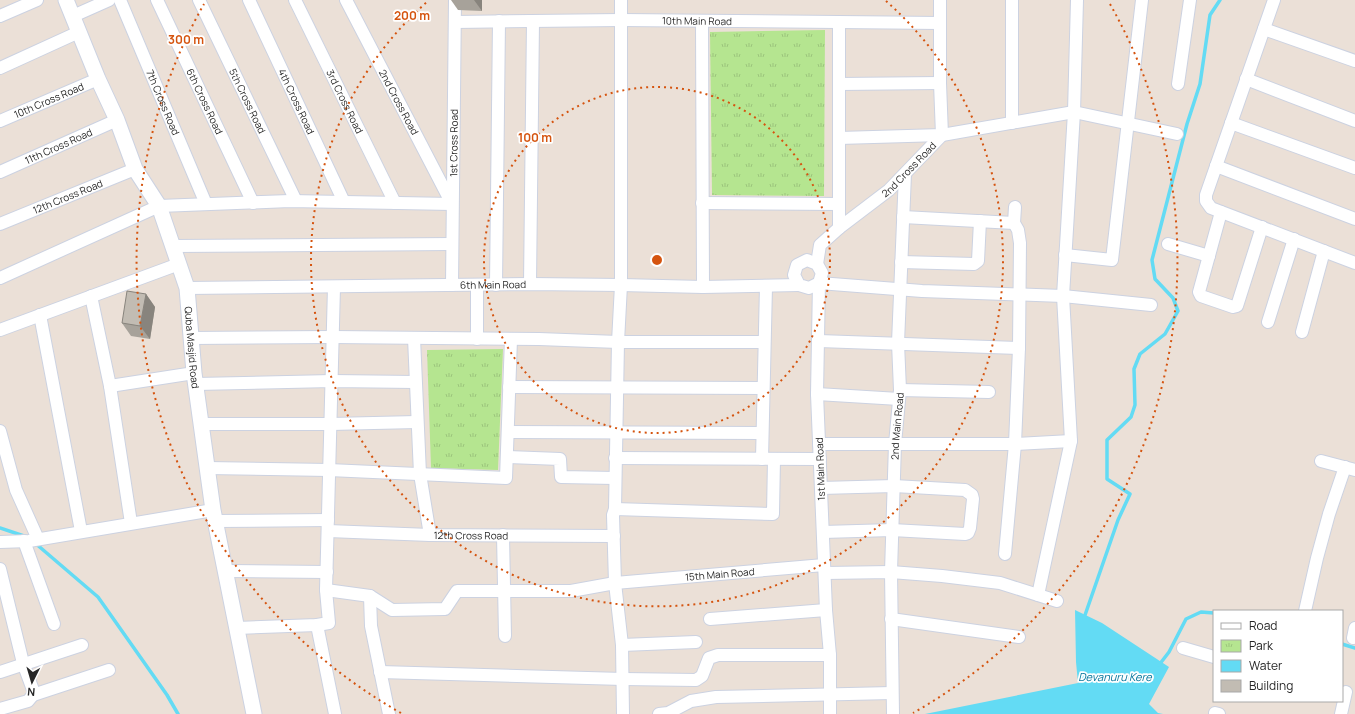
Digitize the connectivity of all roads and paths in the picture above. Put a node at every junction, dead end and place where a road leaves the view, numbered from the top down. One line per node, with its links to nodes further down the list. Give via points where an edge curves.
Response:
1 (37, 0): 18 (street)
2 (66, 0): 19 (street, Quba Masjid Road)
3 (109, 0): 19 (street)
4 (120, 0): 56 (street, 7th Cross Road)
5 (157, 0): 53 (street, 6th Cross Road)
6 (199, 0): 51 (street, 5th Cross Road)
7 (249, 0): 52 (street, 4th Cross Road)
8 (295, 0): 54 (street, 3rd Cross Road)
9 (346, 0): 57 (street, 2nd Cross Road)
10 (455, 0): 24 (street, 1st Cross Road)
11 (621, 0): 20 (street)
12 (940, 0): 26 (street, 2nd Cross Road)
13 (1012, 0): 40 (street)
14 (1076, 0): 36 (street)
15 (1142, 0): 41 (street)
16 (1190, 0): 35 (street)
17 (1274, 0): 27 (street)
18 (0, 16)
19 (73, 16): 28 (street, Quba Masjid Road)
20 (621, 20): 22 (street, 10th Main Road); 23 (street, 10th Main Road); 86 (street)
21 (499, 21): 22 (street, 10th Main Road); 24 (street, 10th Main Road); 85 (street)
22 (533, 21): 82 (street)
23 (702, 21): 25 (street, 10th Main Road); 55 (street)
24 (454, 22): 57 (street, 1st Cross Road)
25 (839, 22): 26 (street, 10th Main Road); 34 (street)
26 (940, 23): 33 (street, 2nd Cross Road)
27 (1264, 29): 29 (street); 32 (street)
28 (79, 32): 30 (street); 31 (street, Quba Masjid Road)
29 (1355, 61)
30 (0, 68)
31 (98, 79): 37 (street, Quba Masjid Road); 38 (street, 10th Cross Road)
32 (1246, 79): 39 (street); 42 (street)
33 (940, 82): 34 (street); 44 (street, 2nd Cross Road)
34 (839, 84): 45 (street)
35 (1178, 84)
36 (1074, 112): 40 (street); 41 (street); 74 (street)
37 (117, 120): 48 (street, Quba Masjid Road); 49 (street, 11th Cross Road)
38 (0, 121)
39 (1355, 121)
40 (1012, 123): 44 (street)
41 (1128, 123): 43 (street); 74 (street, via 1112,260)
42 (1231, 123): 46 (street); 47 (street)
43 (1177, 134)
44 (942, 135): 45 (street); 50 (street, 2nd Cross Road)
45 (839, 138): 58 (street)
46 (1216, 166): 61 (street, via 1206,201 1212,208); 63 (street)
47 (1355, 168)
48 (135, 169): 59 (street, Quba Masjid Road); 66 (street, 12th Cross Road)
49 (0, 172)
50 (905, 174): 62 (street, 2nd Main Road); 68 (street, 2nd Cross Road, via 889,190)
51 (296, 201): 52 (street); 53 (street)
52 (344, 202): 54 (street)
53 (253, 203): 56 (street)
54 (395, 203): 57 (street)
55 (702, 203): 58 (street); 90 (street)
56 (206, 204): 59 (street)
57 (452, 204): 70 (street, 1st Cross Road)
58 (838, 204): 68 (street)
59 (159, 206): 72 (street, Quba Masjid Road); 80 (street)
60 (1014, 207): 65 (street)
61 (1221, 212): 67 (street); 75 (street)
62 (903, 217): 64 (street); 76 (street, 2nd Main Road)
63 (1355, 219)
64 (980, 221): 65 (street); 76 (street, via 978,261 974,264)
65 (1014, 223): 93 (street, via 1019,236)
66 (0, 224)
67 (1262, 227): 69 (street); 75 (street, via 1237,306 1233,307 1201,296 1199,292)
68 (838, 228): 79 (street, 2nd Cross Road, via 820,245)
69 (1294, 239): 73 (street); 98 (street)
70 (452, 244): 72 (street); 83 (street, 1st Cross Road)
71 (1168, 244): 75 (street)
72 (173, 246): 78 (street, Quba Masjid Road)
73 (1324, 251): 77 (street); 100 (street)
74 (1065, 255): 95 (street)
75 (1209, 256)
76 (901, 262): 92 (street, 2nd Main Road)
77 (1355, 263)
78 (179, 264): 91 (street, Quba Masjid Road); 94 (street)
79 (817, 264): 81 (street, via 822,273); 87 (street, via 807,260 797,265 794,276)
80 (0, 278)
81 (819, 283): 87 (street, via 809,288); 92 (street); 106 (street, 1st Main Road)
82 (530, 284): 85 (street, 6th Main Road); 86 (street, 6th Main Road)
83 (452, 285): 84 (street, 6th Main Road); 89 (street, 6th Main Road)
84 (477, 285): 85 (street, 6th Main Road); 104 (street)
85 (496, 285)
86 (621, 285): 90 (street, 6th Main Road); 107 (street)
87 (798, 285): 88 (street, 6th Main Road)
88 (766, 286): 90 (street, 6th Main Road); 108 (street)
89 (334, 287): 91 (street, 6th Main Road); 101 (street)
90 (703, 287)
91 (187, 288): 102 (street, Quba Masjid Road)
92 (900, 289): 93 (street); 109 (street, 2nd Main Road)
93 (1019, 294): 95 (street); 110 (street)
94 (91, 296): 97 (street); 114 (street)
95 (1063, 296): 96 (street); 128 (street)
96 (1151, 305)
97 (40, 315): 99 (street); 149 (street)
98 (1268, 322)
99 (0, 330)
100 (1302, 332)
101 (333, 337): 102 (street); 103 (street); 112 (street)
102 (191, 338): 111 (street, Quba Masjid Road)
103 (414, 338): 104 (street); 113 (street)
104 (477, 338): 105 (street)
105 (511, 339): 107 (street); 115 (street)
106 (819, 341): 109 (street); 119 (street, 1st Main Road)
107 (618, 342): 108 (street); 116 (street)
108 (764, 342): 117 (street)
109 (898, 343): 110 (street); 120 (street, 2nd Main Road)
110 (1019, 348): 131 (street)
111 (195, 379): 112 (street); 114 (street); 122 (street, Quba Masjid Road)
112 (332, 381): 113 (street); 123 (street)
113 (416, 382): 121 (street)
114 (110, 386): 146 (street)
115 (509, 387): 116 (street); 124 (street)
116 (617, 387): 117 (street); 125 (street)
117 (763, 388): 126 (street)
118 (989, 392): 120 (street)
119 (817, 394): 120 (street); 129 (street, 1st Main Road)
120 (899, 394): 130 (street, 2nd Main Road)
121 (417, 422): 123 (street); 140 (street)
122 (201, 424): 123 (street); 137 (street, Quba Masjid Road)
123 (330, 424): 139 (street)
124 (508, 432): 125 (street); 132 (street)
125 (616, 433): 126 (street); 133 (street)
126 (762, 433): 134 (street)
127 (1, 439): 154 (street)
128 (1071, 441): 131 (street); 165 (street)
129 (819, 444): 130 (street); 135 (street, 1st Main Road)
130 (895, 444): 131 (street); 142 (street, 2nd Main Road)
131 (1015, 444): 156 (street)
132 (507, 457): 140 (street, via 506,478); 141 (street, via 560,458 561,477)
133 (616, 458): 134 (street); 141 (street)
134 (768, 459): 135 (street); 144 (street, via 773,514)
135 (820, 459): 143 (street, 1st Main Road)
136 (1322, 461): 138 (street)
137 (207, 468): 139 (street); 145 (street, Quba Masjid Road)
138 (1350, 469): 169 (street, via 1329,514)
139 (329, 470): 140 (street); 147 (street)
140 (420, 474): 151 (street)
141 (615, 478): 144 (street)
142 (894, 486): 143 (street); 148 (street, 2nd Main Road); 148 (street, via 965,490 973,499 968,533)
143 (821, 488): 150 (street, 1st Main Road)
144 (615, 509): 153 (street)
145 (214, 516): 146 (street, 12th Cross Road); 147 (street, 12th Cross Road); 159 (street, Quba Masjid Road)
146 (131, 523): 149 (street, 12th Cross Road)
147 (328, 526): 151 (street, 12th Cross Road); 160 (street)
148 (892, 530): 150 (street); 161 (street, 2nd Main Road)
149 (81, 531): 154 (street, 12th Cross Road)
150 (823, 532): 158 (street, 1st Main Road)
151 (430, 535): 152 (street, 12th Cross Road)
152 (503, 535): 153 (street, 12th Cross Road); 164 (street)
153 (614, 536): 162 (street)
154 (32, 540): 155 (street, 12th Cross Road); 172 (street)
155 (0, 542)
156 (1006, 554)
157 (0, 569): 183 (street)
158 (824, 569): 161 (street, 15th Main Road); 162 (street, 15th Main Road); 168 (street, 1st Main Road)
159 (225, 571): 160 (street); 174 (street, Quba Masjid Road)
160 (327, 572): 163 (street)
161 (891, 572): 165 (street, 15th Main Road, via 1000,583); 171 (street, 2nd Main Road)
162 (615, 583): 164 (street, 15th Main Road, via 571,591); 179 (street)
163 (326, 590): 166 (street); 173 (street, via 329,623)
164 (504, 591): 166 (street, 15th Main Road, via 457,591 445,609 392,610); 175 (street)
165 (1038, 595): 167 (street, 15th Main Road)
166 (370, 596): 186 (street, via 371,626)
167 (1057, 601)
168 (826, 610): 170 (street); 181 (street, 1st Main Road)
169 (1305, 610)
170 (710, 619)
171 (891, 619): 176 (street); 188 (street, 2nd Main Road)
172 (54, 624)
173 (317, 625): 174 (street); 194 (street)
174 (237, 628): 193 (street, Quba Masjid Road)
175 (505, 636)
176 (1019, 637)
177 (696, 642): 179 (street)
178 (82, 645): 183 (street)
179 (622, 645): 187 (street)
180 (1183, 648): 182 (street)
181 (830, 655): 187 (street, via 718,655 709,658 702,676 696,680); 190 (street, 1st Main Road)
182 (1213, 657)
183 (23, 663): 185 (street); 191 (street)
184 (110, 670): 191 (street)
185 (0, 672)
186 (380, 672): 187 (street); 195 (street)
187 (623, 679): 196 (street)
188 (892, 692): 190 (street); 199 (street, 2nd Main Road)
189 (1348, 693): 200 (street)
190 (830, 694): 197 (street, via 703,699); 198 (street, 1st Main Road)
191 (33, 695): 192 (street, via 28,701)
192 (0, 709)
193 (254, 714)
194 (335, 714)
195 (389, 714)
196 (623, 714)
197 (659, 714)
198 (830, 714)
199 (893, 714)
200 (1341, 714)

